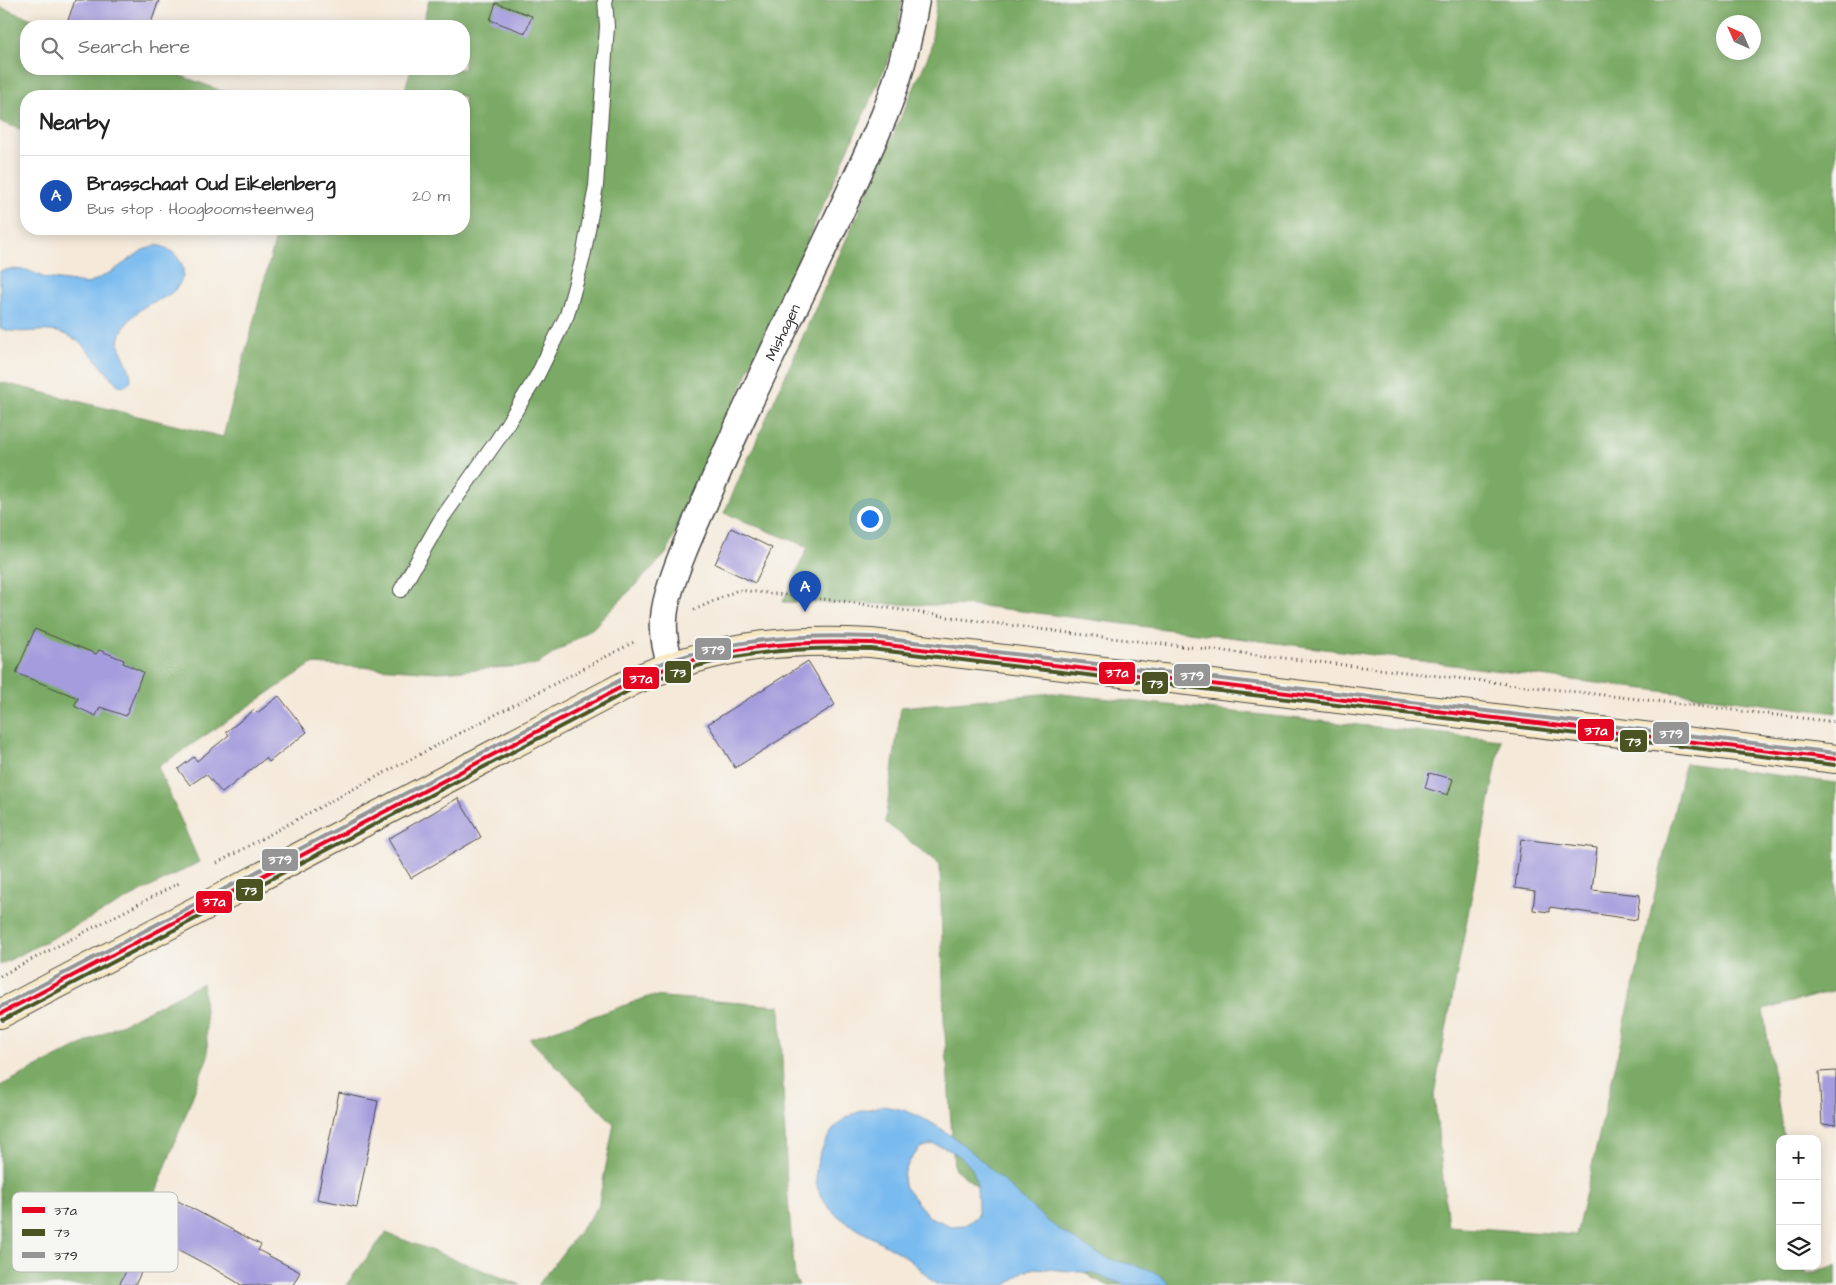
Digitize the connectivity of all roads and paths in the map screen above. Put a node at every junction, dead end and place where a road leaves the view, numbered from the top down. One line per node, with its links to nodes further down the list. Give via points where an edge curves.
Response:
1 (605, 0): 3 (lane, via 607,26 596,186 583,257 567,315 537,376 498,439 440,521)
2 (916, 0): 4 (street, Mishagen, via 902,62 884,116 728,448 677,570 668,596)
3 (402, 590)
4 (663, 627): 5 (street, Mishagen); 6 (path, via 738,590 1087,635); 8 (path)
5 (670, 666): 7 (street, via 747,646 790,642 871,643); 11 (street, via 633,681)
6 (1836, 722)
7 (1836, 759)
8 (214, 865)
9 (188, 878): 10 (path)
10 (0, 976)
11 (0, 1014)

